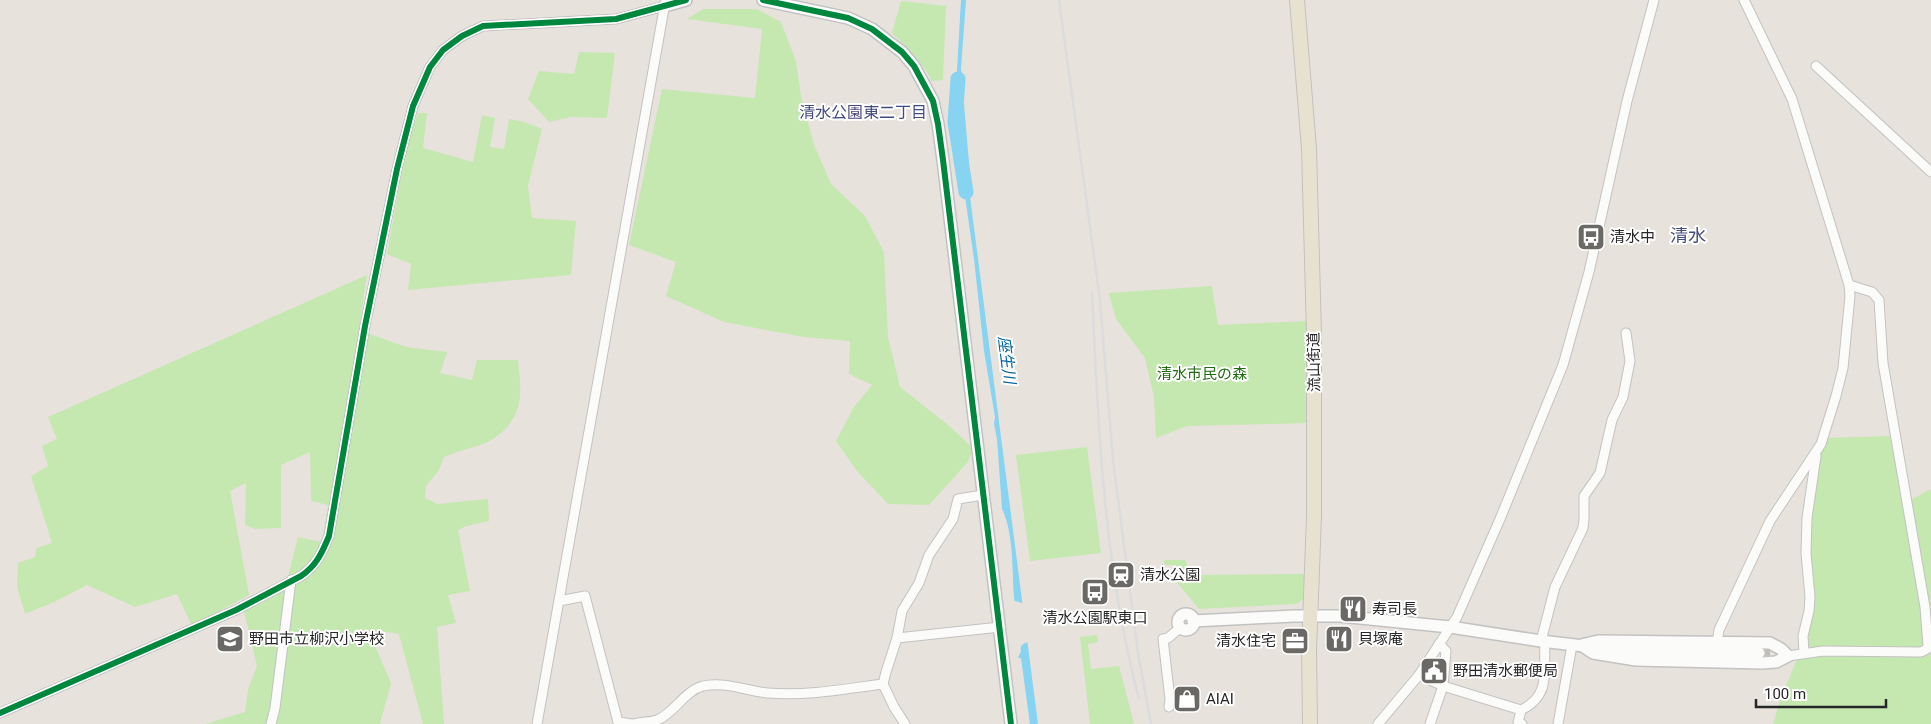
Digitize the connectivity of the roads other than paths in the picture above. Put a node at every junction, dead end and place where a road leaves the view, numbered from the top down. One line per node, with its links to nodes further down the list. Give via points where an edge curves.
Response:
1 (686, 0): 6 (street)
2 (763, 0): 14 (street, via 848,18 872,29 902,52 914,66 933,101)
3 (1297, 0): 17 (main road, 流山街道, via 1309,149 1313,285 1315,454)
4 (1654, 0): 19 (street, via 1572,338 1504,510)
5 (1744, 0): 9 (street, via 1792,99)
6 (665, 3): 11 (street, via 616,19 483,26 443,50 430,67 413,106 396,169); 16 (street)
7 (1816, 66): 8 (street)
8 (1931, 172)
9 (1849, 285): 13 (street, via 1843,368); 27 (street, via 1872,292 1879,300 1883,363 1925,607 1928,645 1921,652)
10 (357, 320): 11 (street)
11 (365, 326): 15 (street, via 329,536 322,555 310,570)
12 (1626, 333): 22 (street, via 1630,361 1622,397 1612,420 1600,473 1584,496 1582,528 1555,587)
13 (1816, 453): 23 (street, via 1770,521 1719,630); 27 (street, via 1807,518 1810,597 1803,636)
14 (983, 495): 18 (street); 21 (street, via 958,499 953,519 929,555 902,611)
15 (291, 580): 34 (street, via 236,610); 35 (street)
16 (559, 601): 36 (street); 37 (street, via 585,596 618,722)
17 (1310, 615): 19 (street); 20 (street, via 1193,621 1184,615 1178,620); 40 (main road, 流山街道)
18 (1000, 627): 21 (street); 39 (street)
19 (1450, 627): 22 (street); 24 (street)
20 (1180, 628): 32 (street, via 1163,639 1170,699)
21 (897, 638): 30 (street)
22 (1543, 641): 25 (street); 33 (street, via 1546,680 1532,705)
23 (1717, 643): 25 (street, via 1598,641); 28 (street, via 1770,643)
24 (1439, 644): 29 (street); 31 (street, via 1446,651)
25 (1576, 645): 26 (street, via 1638,651); 28 (street, via 1593,654 1636,660 1776,662); 44 (street)
26 (1759, 653)
27 (1804, 653): 28 (street)
28 (1788, 656)
29 (1419, 675): 31 (street); 41 (street)
30 (884, 684): 37 (street, via 808,693 768,693 703,686 656,720); 38 (street)
31 (1443, 686): 33 (street); 42 (street)
32 (1168, 707)
33 (1521, 710): 43 (street, via 1518,723)
34 (0, 713)
35 (271, 724)
36 (537, 724)
37 (633, 724)
38 (906, 724)
39 (1011, 724)
40 (1310, 724)
41 (1378, 724)
42 (1430, 724)
43 (1522, 724)
44 (1558, 724)

